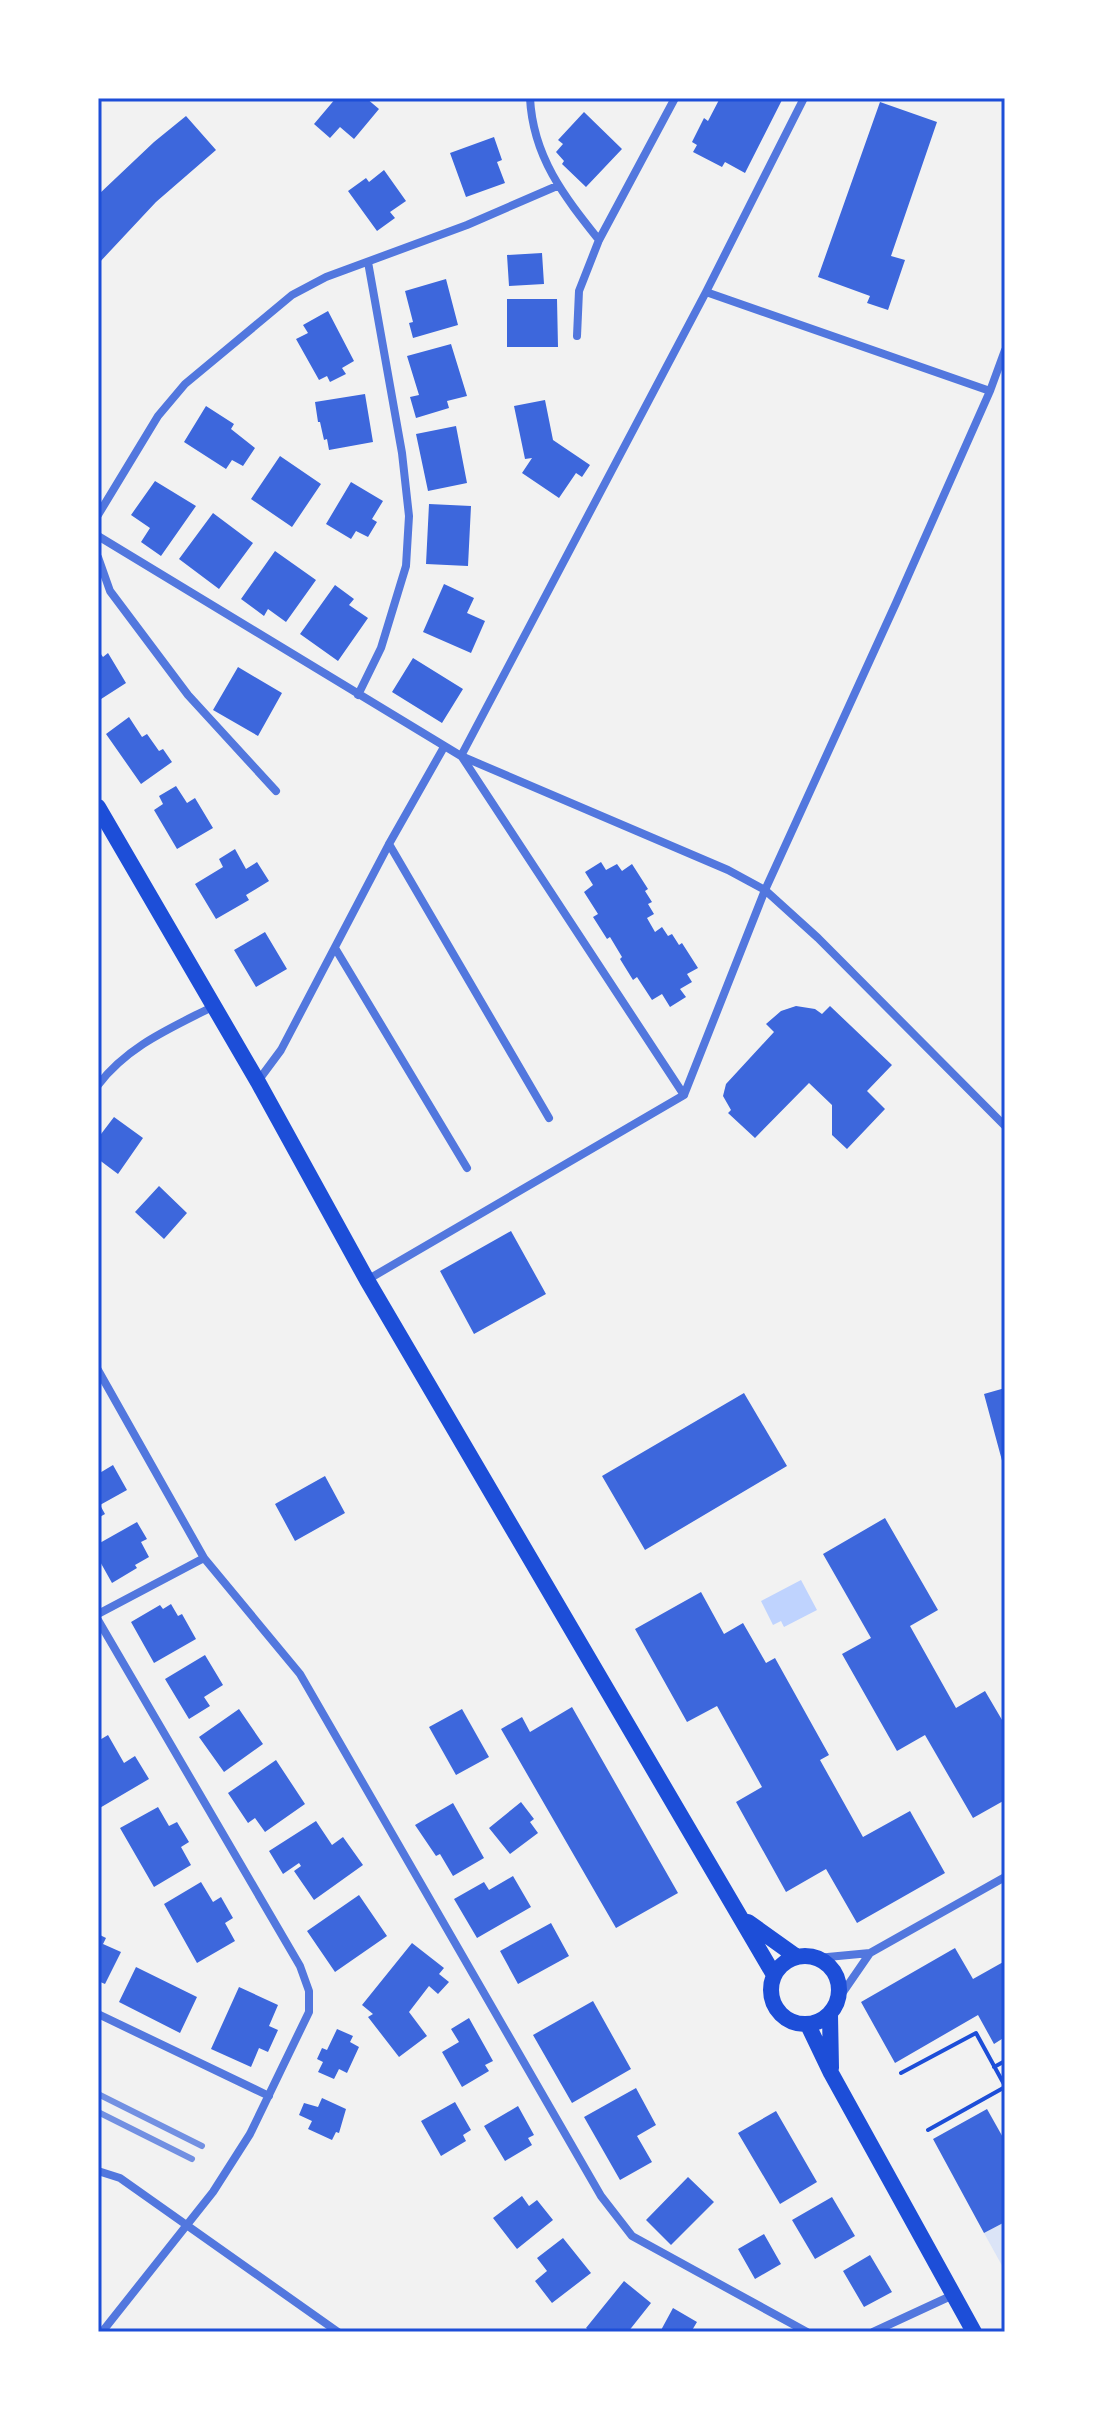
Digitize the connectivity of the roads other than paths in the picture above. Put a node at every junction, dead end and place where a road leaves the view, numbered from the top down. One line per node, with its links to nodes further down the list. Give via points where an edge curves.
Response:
1 (530, 98): 4 (street, via 531,122)
2 (675, 98): 5 (street)
3 (804, 98): 7 (street)
4 (557, 186): 5 (street); 6 (street)
5 (599, 240): 8 (street, via 579,291)
6 (368, 262): 11 (street, via 292,295 185,384 158,416); 14 (street, via 409,516 406,566 381,648)
7 (706, 292): 10 (street); 16 (street)
8 (577, 336)
9 (1005, 350): 10 (street)
10 (990, 391): 20 (street)
11 (98, 515)
12 (98, 536): 14 (street)
13 (98, 557): 17 (street, via 110,591 188,695)
14 (358, 695): 15 (street)
15 (444, 747): 16 (street); 19 (street)
16 (461, 756): 20 (street); 25 (street)
17 (276, 791)
18 (98, 807): 22 (main road)
19 (389, 844): 21 (street); 26 (street)
20 (765, 890): 25 (street); 27 (street)
21 (335, 948): 23 (street); 28 (street)
22 (212, 1007): 23 (main road); 24 (street, via 116,1062)
23 (258, 1082): 29 (main road)
24 (98, 1085)
25 (684, 1095): 29 (street)
26 (549, 1118)
27 (1005, 1126)
28 (467, 1168)
29 (367, 1280): 35 (main road)
30 (98, 1370): 31 (street)
31 (204, 1558): 32 (street); 51 (street, via 300,1674 566,2140 616,2216 632,2236)
32 (98, 1614)
33 (98, 1620): 45 (street, via 300,1966 309,1991 309,2012)
34 (1005, 1877): 36 (street)
35 (743, 1919): 37 (main road); 39 (main road)
36 (870, 1953): 38 (street); 40 (street)
37 (797, 1957): 38 (main road); 39 (main road)
38 (817, 1958): 40 (main road, via 835,1972)
39 (774, 1975): 43 (main road, via 771,1987 777,2010)
40 (839, 1998): 42 (main road)
41 (98, 2014): 45 (street)
42 (830, 2015): 43 (main road); 44 (main road)
43 (808, 2025): 44 (main road)
44 (831, 2073): 48 (main road)
45 (269, 2096): 47 (street)
46 (98, 2171): 47 (street, via 120,2178)
47 (189, 2225): 49 (street); 50 (street)
48 (953, 2295): 52 (street); 53 (main road)
49 (103, 2332)
50 (338, 2332)
51 (807, 2332)
52 (873, 2332)
53 (974, 2332)

